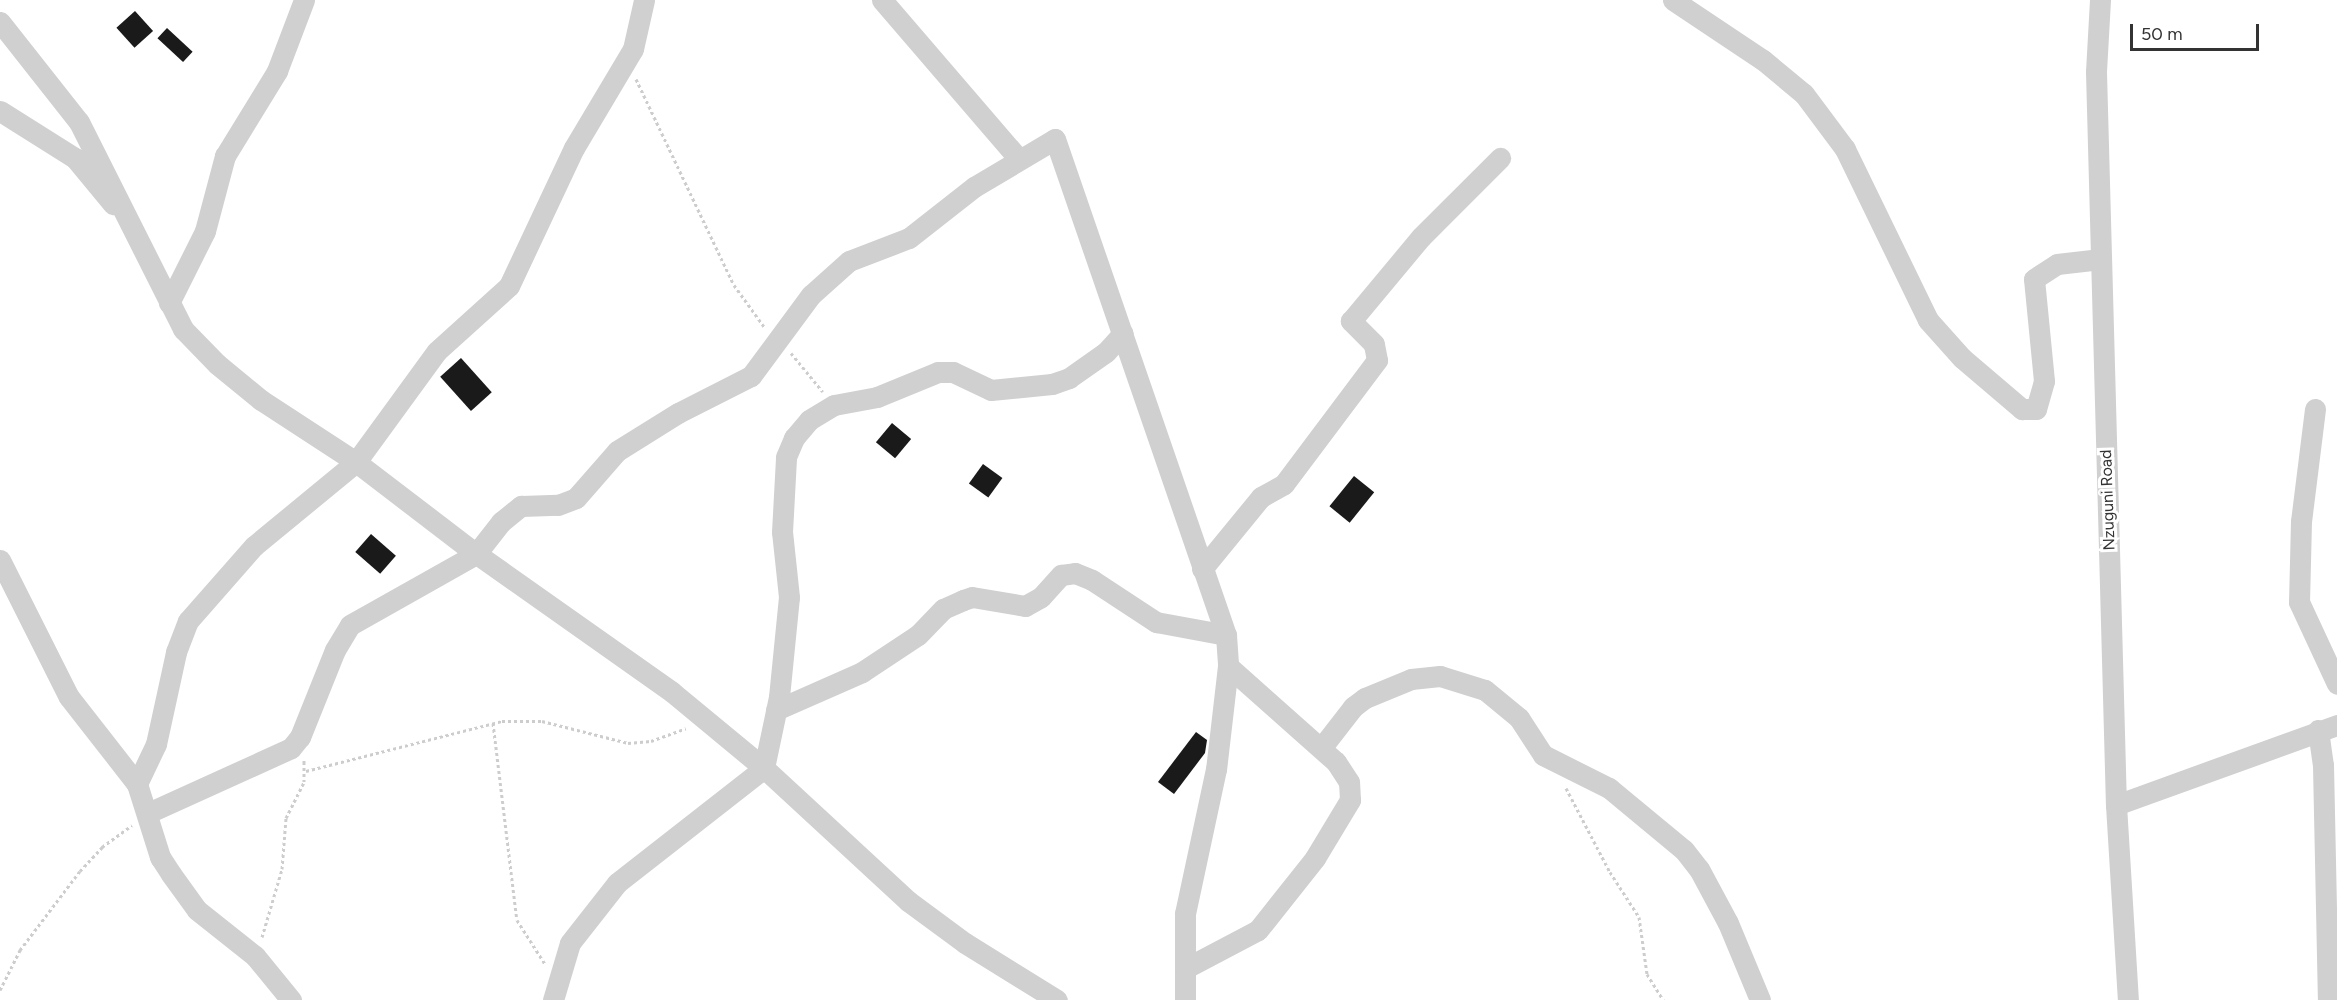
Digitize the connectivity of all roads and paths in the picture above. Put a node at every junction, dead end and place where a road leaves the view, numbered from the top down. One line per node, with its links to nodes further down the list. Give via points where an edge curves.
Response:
1 (304, 0): 13 (street, via 277,71 225,156 205,231)
2 (644, 0): 7 (street)
3 (882, 0): 10 (street)
4 (1673, 0): 12 (street, via 1763,60 1804,94 1845,149 1928,320 1962,358 2022,410 2036,409 2044,381 2034,279 2057,264)
5 (2100, 0): 12 (street, Nzuguni Road, via 2096,72)
6 (0, 22): 11 (street, via 79,122)
7 (628, 58): 15 (path, via 651,114 738,291); 18 (street, via 574,148 509,286 437,351)
8 (0, 111): 11 (street, via 66,151 101,194)
9 (1500, 158): 21 (street, via 1421,237 1351,321 1374,344 1377,360 1346,396 1284,484 1262,497)
10 (1019, 159): 14 (street, via 1055,139); 15 (street, via 956,200 909,238 849,261 811,295)
11 (124, 210): 13 (street)
12 (2102, 259): 35 (street, Nzuguni Road)
13 (169, 303): 18 (street, via 183,329 217,364 261,400)
14 (1124, 333): 16 (street, via 1106,352 1069,378 1052,384 991,390 953,372 938,372 877,397); 21 (street)
15 (777, 339): 16 (path); 19 (street, via 751,376 678,413 617,452 567,503 521,506 506,517)
16 (834, 405): 25 (street, via 809,420 794,438 786,457 782,532 789,597)
17 (2315, 409): 24 (street, via 2301,521 2298,602)
18 (356, 462): 19 (street); 34 (street, via 254,546 188,621 176,652 156,744)
19 (476, 554): 26 (street); 29 (street, via 350,625 334,650)
20 (0, 560): 34 (street, via 69,697)
21 (1202, 569): 22 (street)
22 (1226, 635): 23 (street); 25 (street, via 1156,622 1092,580 1075,573 1061,575 1041,597 1025,606 972,597 943,609 918,635 862,672)
23 (1228, 666): 30 (street); 38 (street, via 1216,769 1185,913)
24 (2337, 684)
25 (776, 710): 32 (street)
26 (709, 722): 27 (path, via 640,743 542,722); 32 (street)
27 (493, 723): 33 (path); 40 (path, via 517,920)
28 (2328, 728): 35 (street); 47 (street, via 2323,765)
29 (300, 737): 33 (path); 36 (street, via 291,748)
30 (1322, 747): 31 (street, via 1335,727 1365,698 1412,679 1440,675 1485,690 1500,700); 38 (street, via 1346,774 1351,789 1347,810 1296,885 1257,930)
31 (1548, 759): 44 (path, via 1639,917 1647,974); 45 (street, via 1609,788 1684,850 1699,869 1728,923)
32 (764, 768): 40 (street, via 617,883 570,943); 42 (street, via 908,901 965,943)
33 (306, 771): 37 (path, via 286,818 282,869)
34 (137, 784): 36 (street)
35 (2116, 805): 46 (street, Nzuguni Road)
36 (148, 813): 37 (street, via 160,856 197,910); 39 (path, via 92,857 20,950)
37 (255, 956): 41 (street, via 274,974)
38 (1186, 968): 43 (street)
39 (0, 990)
40 (554, 992)
41 (291, 1000)
42 (1058, 1000)
43 (1185, 1000)
44 (1663, 1000)
45 (1760, 1000)
46 (2128, 1000)
47 (2328, 1000)

